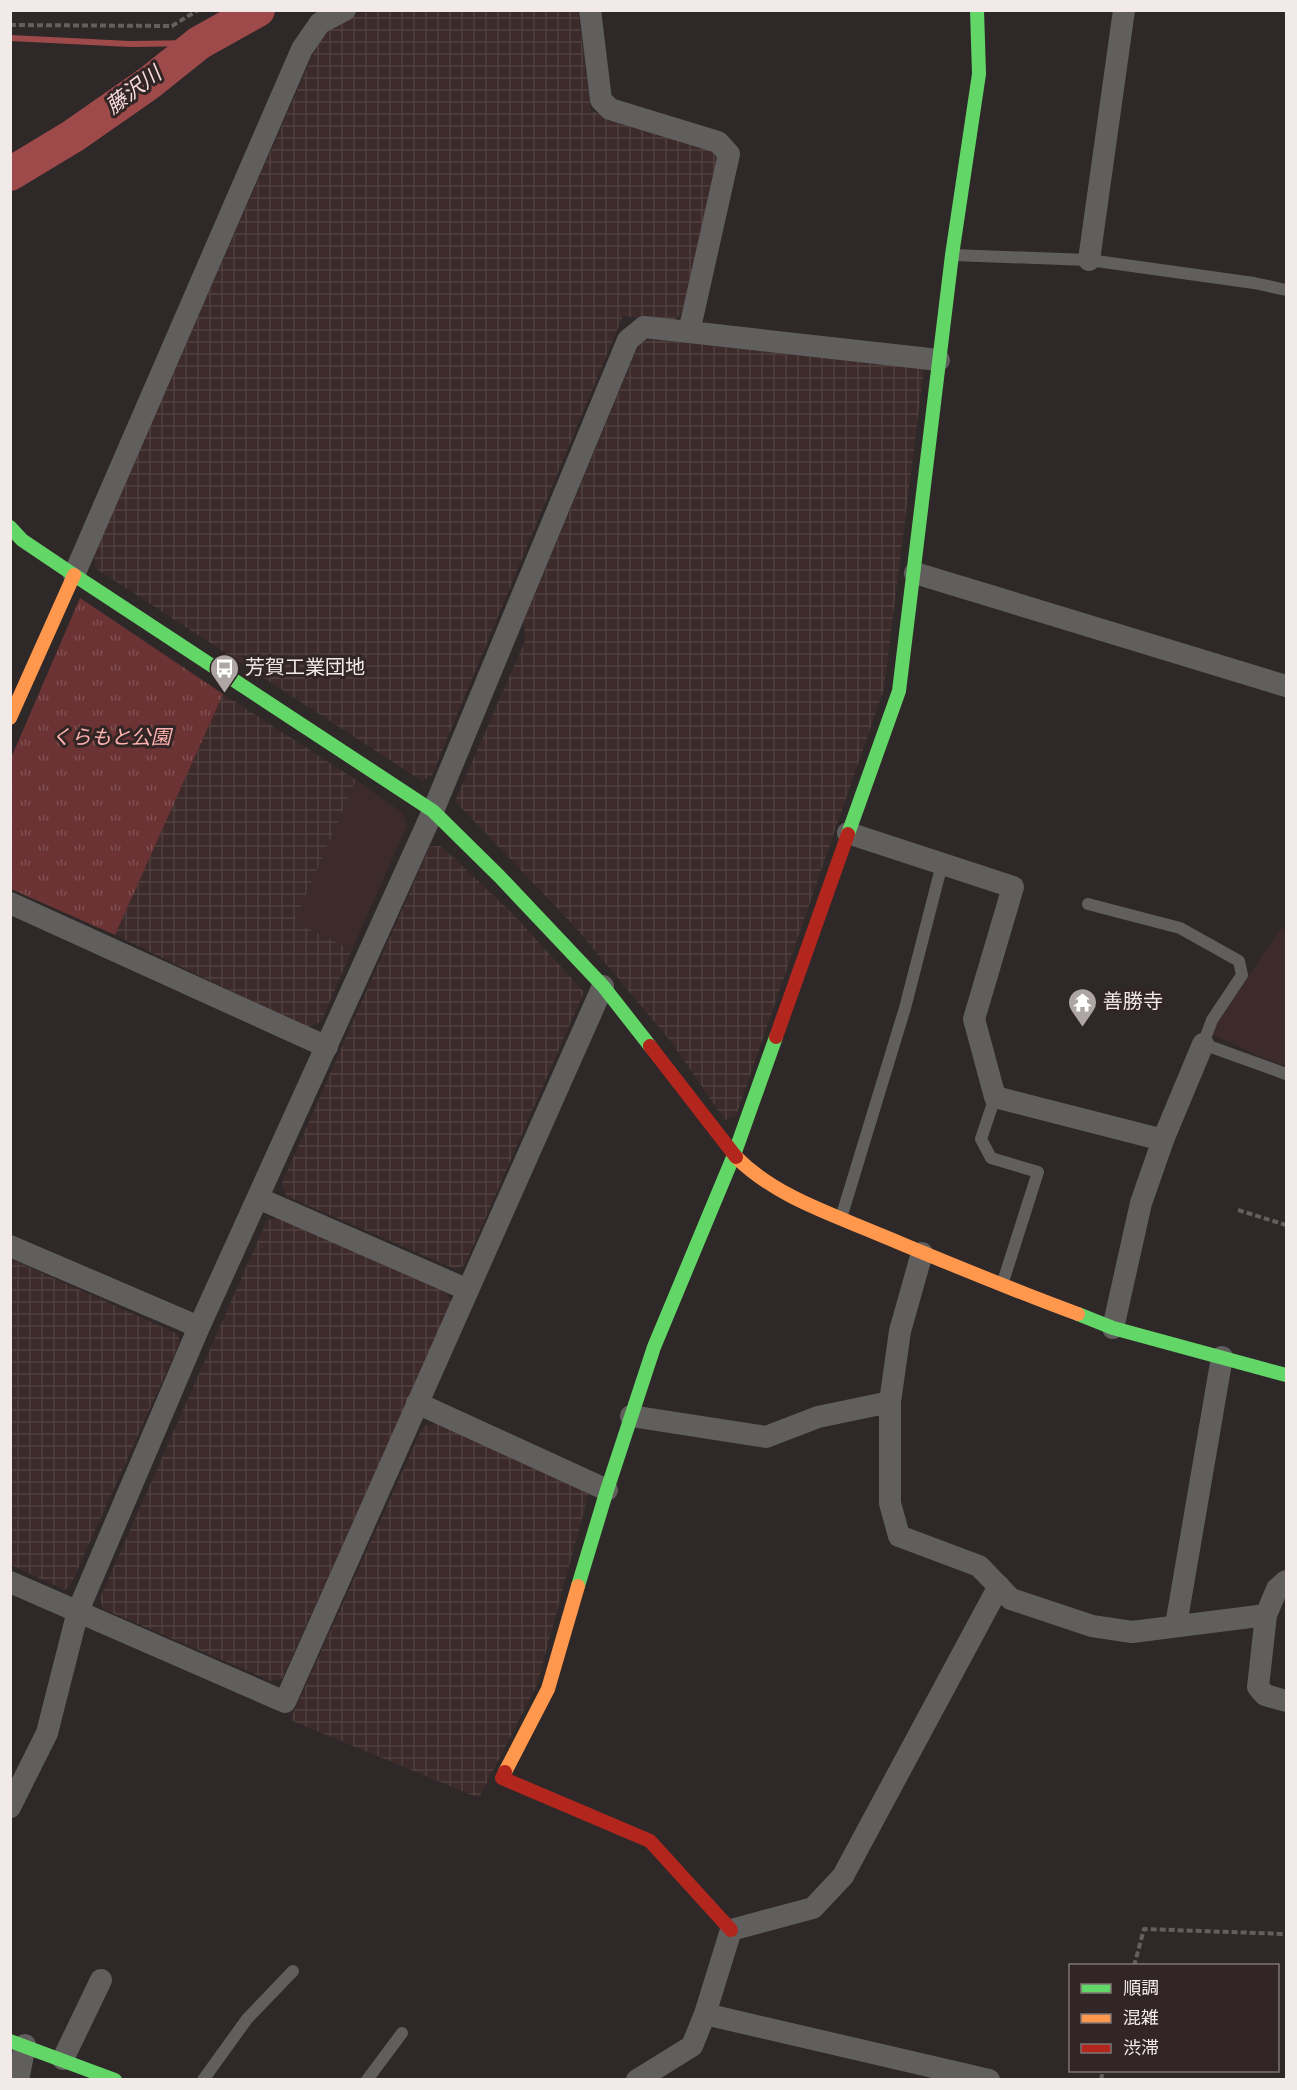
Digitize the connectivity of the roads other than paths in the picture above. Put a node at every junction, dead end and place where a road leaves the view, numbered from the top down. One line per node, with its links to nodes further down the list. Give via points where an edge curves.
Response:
1 (345, 10): 12 (street, via 320,23 302,49)
2 (590, 10): 8 (street, via 601,100 610,109 718,142 729,154)
3 (977, 10): 5 (street, via 979,74)
4 (1124, 10): 6 (street)
5 (952, 255): 6 (lane); 9 (street)
6 (1089, 260): 7 (lane)
7 (1287, 290)
8 (689, 332): 9 (street); 15 (street, via 644,327 627,340)
9 (939, 360): 11 (street)
10 (10, 527): 12 (street, via 22,540)
11 (915, 573): 13 (street); 16 (street, via 899,691)
12 (74, 575): 14 (street); 15 (street)
13 (1287, 686)
14 (10, 718)
15 (433, 811): 20 (street); 22 (street)
16 (848, 833): 17 (street); 26 (street)
17 (942, 864): 24 (street, via 1013,887 974,1018); 28 (lane, via 906,1008)
18 (10, 903): 22 (street)
19 (1088, 904): 21 (lane, via 1180,928 1239,961 1242,975 1212,1020)
20 (603, 986): 26 (street); 32 (street)
21 (1203, 1044): 23 (lane); 25 (street)
22 (327, 1047): 27 (street)
23 (1287, 1074)
24 (995, 1098): 25 (street); 31 (lane, via 981,1139 990,1158 1038,1172)
25 (1163, 1140): 34 (street, via 1141,1203)
26 (734, 1155): 28 (street, via 753,1174 786,1195); 39 (street, via 654,1347)
27 (258, 1197): 32 (street); 33 (street)
28 (841, 1219): 30 (street)
29 (10, 1246): 33 (street)
30 (922, 1253): 31 (street); 37 (street, via 900,1331)
31 (1002, 1286): 34 (street)
32 (468, 1290): 38 (street)
33 (199, 1327): 44 (street)
34 (1113, 1328): 35 (street)
35 (1222, 1358): 36 (street); 46 (street)
36 (1287, 1375)
37 (890, 1402): 39 (street, via 818,1417 766,1437); 43 (street, via 890,1503 899,1536 979,1566)
38 (417, 1403): 40 (street); 44 (street, via 285,1702)
39 (631, 1416): 40 (street)
40 (607, 1491): 49 (street, via 548,1689 502,1778 650,1841)
41 (1287, 1581): 45 (street, via 1277,1589)
42 (10, 1582): 44 (street)
43 (999, 1586): 46 (street, via 1011,1599 1092,1626 1132,1632); 49 (street, via 843,1876 813,1908)
44 (78, 1611): 48 (street, via 47,1733)
45 (1266, 1615): 46 (street); 47 (street, via 1258,1687 1265,1695)
46 (1176, 1625)
47 (1287, 1701)
48 (10, 1807)
49 (731, 1930): 52 (street)
50 (293, 1971): 58 (lane, via 247,2019)
51 (101, 1980): 55 (street)
52 (705, 2014): 60 (street, via 692,2046); 61 (street)
53 (402, 2033): 59 (lane)
54 (18, 2043): 55 (street); 56 (street)
55 (63, 2059): 57 (street)
56 (18, 2079)
57 (115, 2079)
58 (203, 2079)
59 (367, 2079)
60 (637, 2079)
61 (989, 2079)

